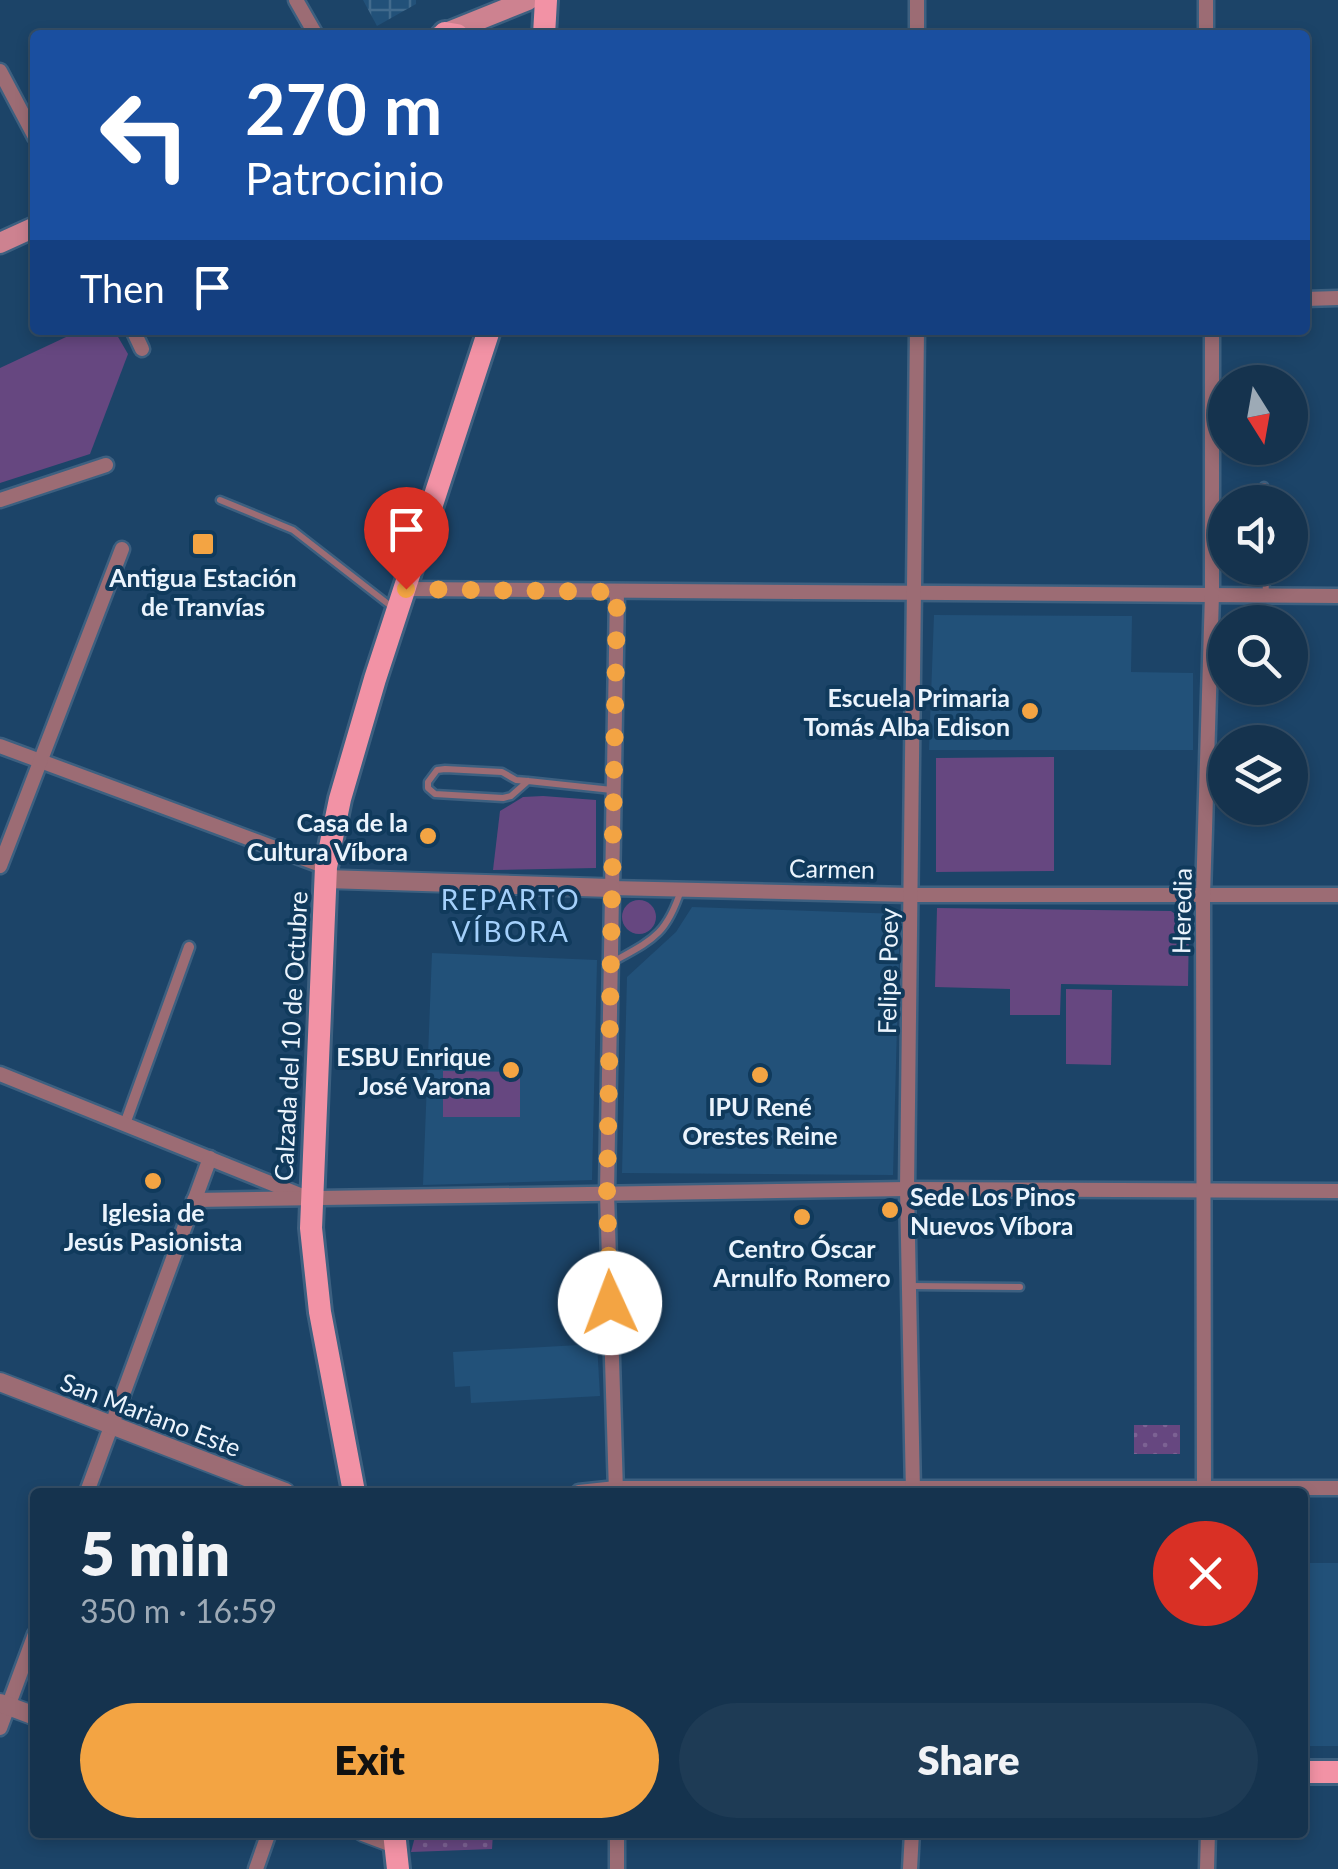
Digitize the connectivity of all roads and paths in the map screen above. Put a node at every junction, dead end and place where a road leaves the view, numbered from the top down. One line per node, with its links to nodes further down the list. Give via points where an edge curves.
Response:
1 (296, 0): 6 (street)
2 (528, 0): 7 (main road)
3 (546, 0): 8 (main road)
4 (917, 0): 9 (street)
5 (1206, 0): 10 (street)
6 (313, 30)
7 (457, 30)
8 (544, 30)
9 (917, 30)
10 (1206, 30)
11 (0, 71): 12 (street)
12 (30, 128)
13 (30, 229): 14 (main road)
14 (0, 243)
15 (1338, 298): 16 (street)
16 (1310, 299)
17 (135, 335): 21 (street)
18 (487, 335): 32 (main road, Calzada del 10 de Octubre)
19 (917, 335): 29 (street, Felipe Poey)
20 (1212, 335): 28 (street, Heredia)
21 (142, 349)
22 (106, 464): 23 (street)
23 (0, 500)
24 (220, 500): 32 (lane, via 293,530)
25 (122, 549): 34 (street)
26 (1266, 585): 30 (lane)
27 (617, 592): 29 (street); 32 (street); 36 (street)
28 (1212, 594): 29 (street); 30 (street); 43 (street, Heredia)
29 (916, 595): 41 (street, Felipe Poey)
30 (1266, 595): 31 (street)
31 (1338, 596)
32 (402, 600): 38 (main road, Calzada del 10 de Octubre, via 340,799)
33 (0, 746): 34 (street)
34 (41, 761): 37 (street); 38 (street)
35 (528, 782): 35 (lane, via 502,772 445,769 431,775 428,788 435,794 503,798); 36 (lane)
36 (613, 790): 39 (street)
37 (0, 866)
38 (326, 873): 39 (street, Carmen); 53 (main road, Calzada del 10 de Octubre)
39 (611, 888): 40 (street, Carmen); 45 (street)
40 (681, 890): 41 (street, Carmen); 45 (lane, via 660,934)
41 (910, 895): 43 (street, Carmen); 49 (street, Felipe Poey)
42 (1338, 895): 43 (street, Carmen)
43 (1203, 896): 51 (street, Heredia)
44 (190, 947): 47 (street)
45 (610, 963): 52 (street)
46 (0, 1074): 47 (street)
47 (126, 1124): 48 (street)
48 (210, 1158): 53 (street); 54 (street)
49 (907, 1189): 51 (street); 52 (street); 55 (street, Felipe Poey)
50 (1338, 1191): 51 (street)
51 (1202, 1192): 64 (street, Heredia)
52 (607, 1193): 53 (street); 62 (street)
53 (310, 1199): 54 (street); 61 (main road, Calzada del 10 de Octubre, via 320,1312)
54 (194, 1200): 58 (street)
55 (909, 1286): 56 (lane); 63 (street, Felipe Poey)
56 (1020, 1287)
57 (0, 1382): 58 (street, San Mariano Este)
58 (112, 1426): 59 (street); 60 (street, San Mariano Este)
59 (89, 1488)
60 (274, 1488)
61 (353, 1488)
62 (616, 1488)
63 (913, 1488)
64 (1204, 1488)
65 (1338, 1488): 66 (street)
66 (1308, 1489)
67 (30, 1645): 68 (street)
68 (4, 1704): 69 (street); 70 (street)
69 (30, 1714)
70 (0, 1728)
71 (1308, 1772): 72 (main road)
72 (1338, 1772)
73 (267, 1838): 78 (street)
74 (395, 1838): 79 (main road)
75 (617, 1838): 80 (street)
76 (912, 1838): 81 (street)
77 (1208, 1838): 82 (street)
78 (256, 1869)
79 (398, 1869)
80 (617, 1869)
81 (910, 1869)
82 (1207, 1869)

